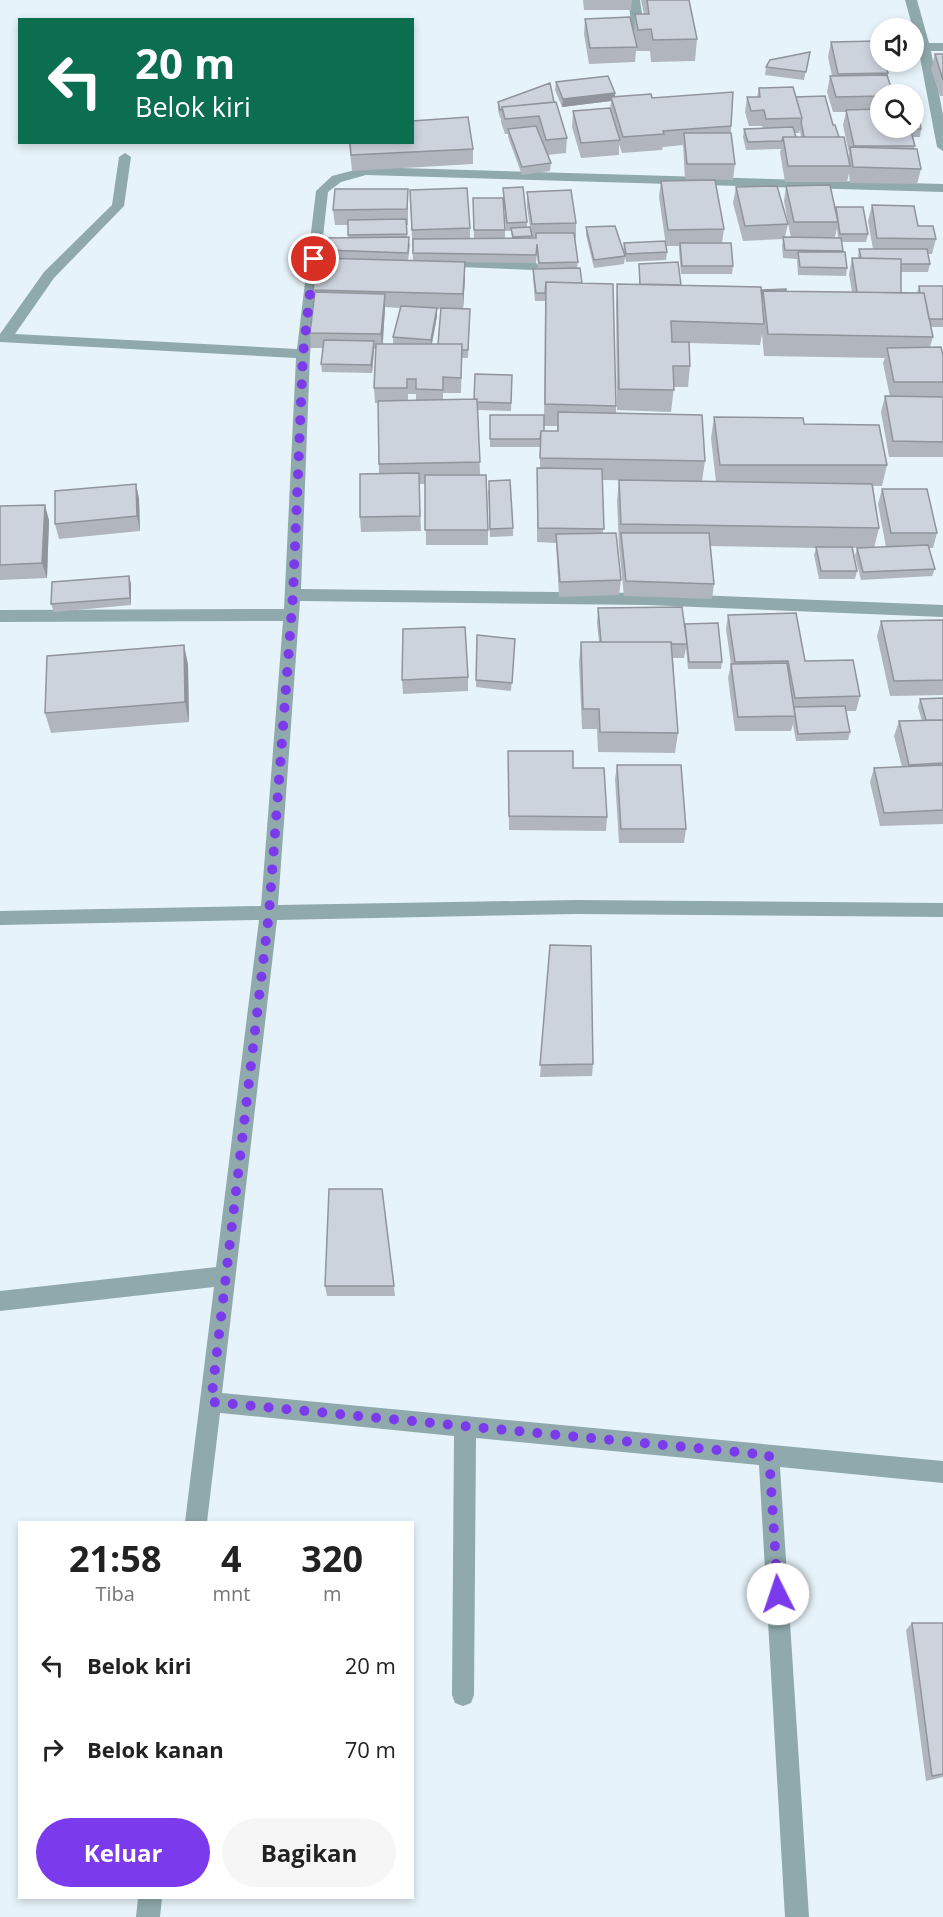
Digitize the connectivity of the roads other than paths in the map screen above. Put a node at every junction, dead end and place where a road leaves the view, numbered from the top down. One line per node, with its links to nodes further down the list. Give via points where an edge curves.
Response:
1 (634, 0): 4 (street)
2 (910, 0): 3 (street)
3 (915, 18)
4 (639, 34)
5 (943, 46): 6 (street)
6 (924, 47): 7 (street)
7 (943, 147)
8 (124, 157): 12 (street, via 118,206 49,275)
9 (943, 188): 13 (street, via 366,171 345,175 329,181 322,191 320,259)
10 (430, 263): 11 (street)
11 (534, 266)
12 (2, 338): 13 (street)
13 (303, 354): 14 (street)
14 (293, 595): 15 (street, via 647,599); 16 (street)
15 (943, 611)
16 (291, 615): 17 (street); 19 (street)
17 (0, 616)
18 (943, 910): 19 (street, via 576,907)
19 (269, 913): 20 (street); 21 (street)
20 (0, 918)
21 (225, 1276): 22 (street); 23 (street)
22 (0, 1301)
23 (211, 1402): 24 (street); 27 (street)
24 (465, 1426): 25 (street); 28 (street)
25 (769, 1455): 26 (street); 31 (street)
26 (943, 1472)
27 (196, 1521)
28 (463, 1695)
29 (150, 1899): 30 (street)
30 (148, 1917)
31 (797, 1917)

